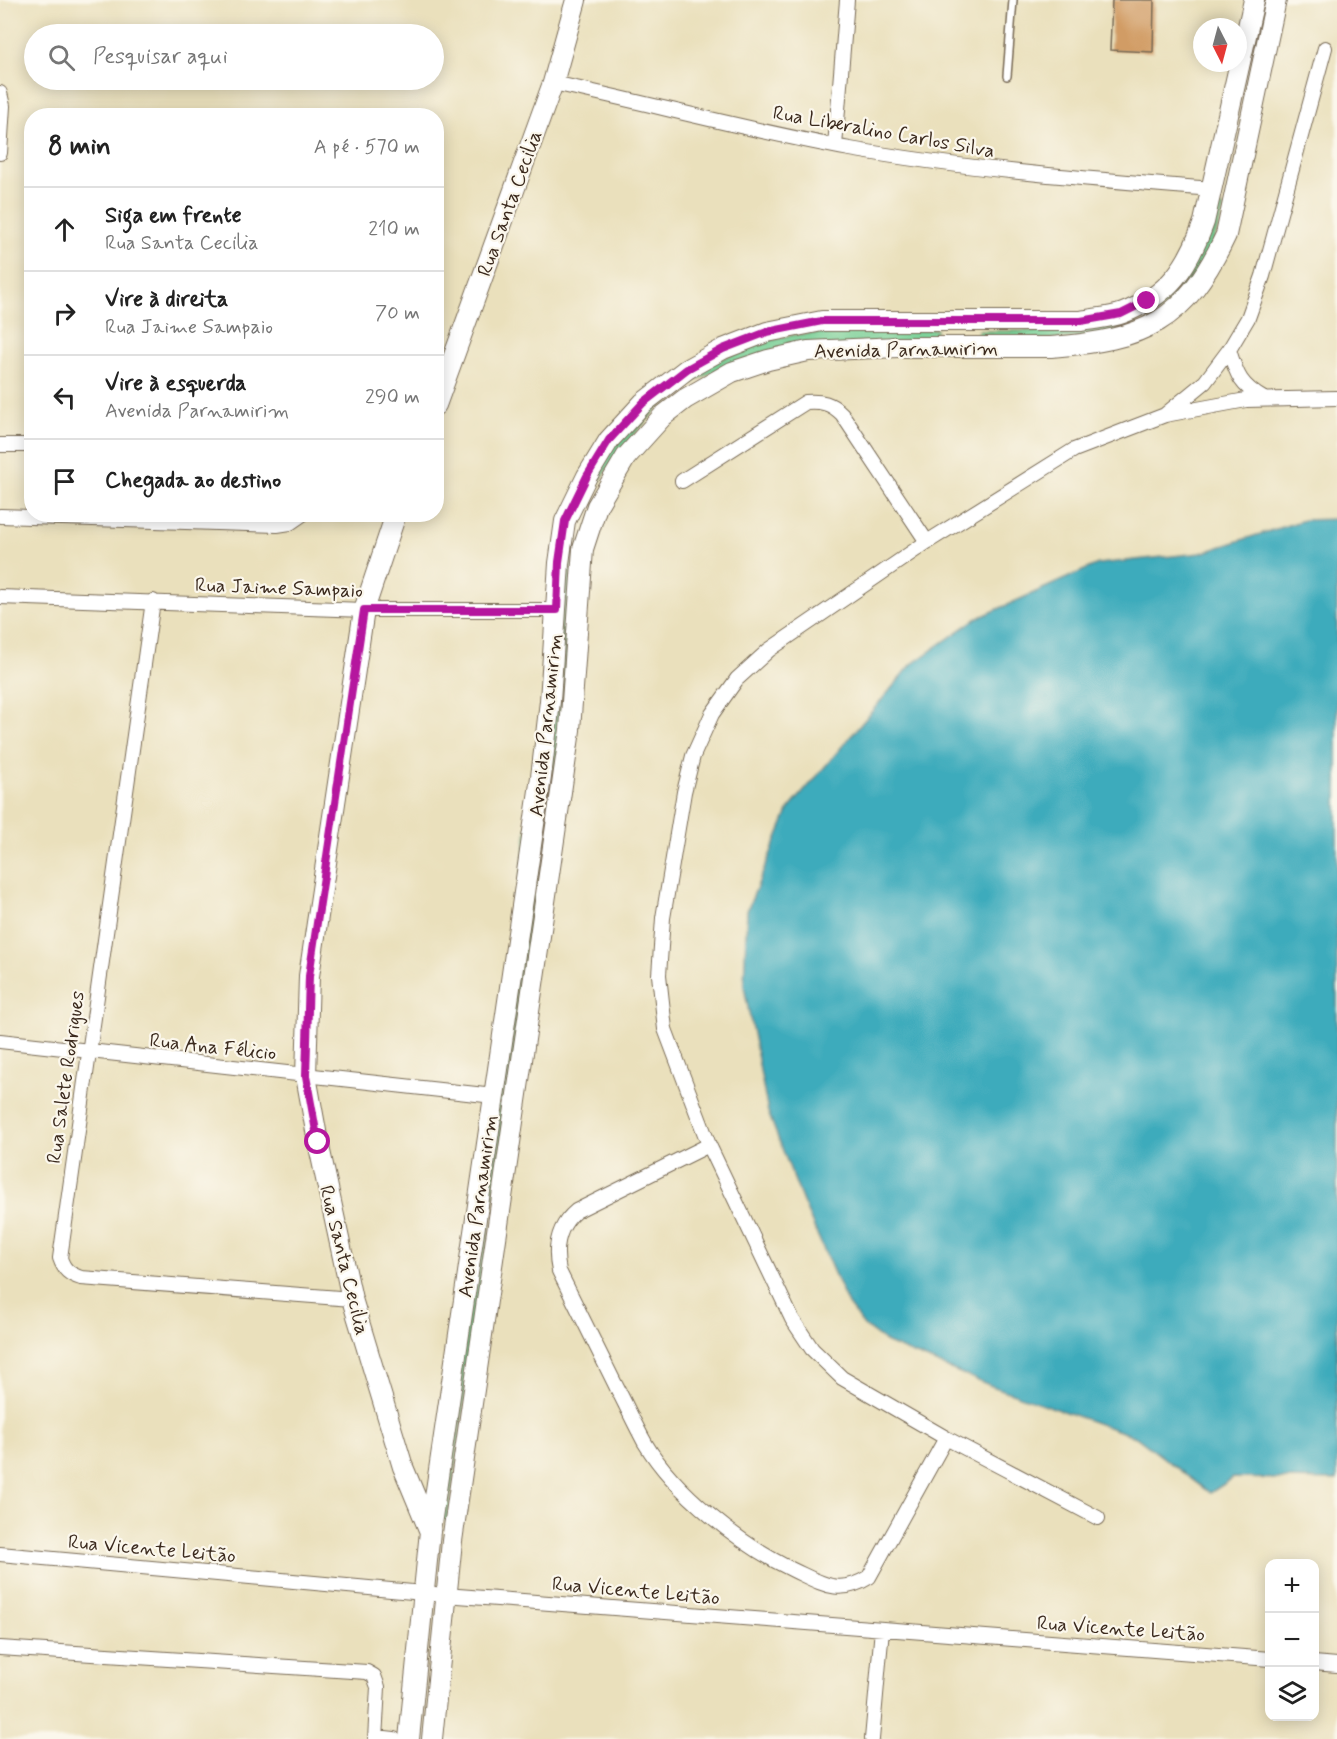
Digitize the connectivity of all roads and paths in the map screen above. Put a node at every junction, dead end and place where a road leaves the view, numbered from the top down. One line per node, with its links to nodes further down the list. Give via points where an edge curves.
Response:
1 (576, 0): 12 (street, Rua Santa Cecilia)
2 (847, 0): 14 (street)
3 (1013, 0): 11 (lane)
4 (1254, 0): 6 (street, Avenida Parnamirim)
5 (1276, 0): 10 (street, Avenida Parnamirim)
6 (1247, 31)
7 (1325, 48): 19 (street, via 1263,276 1248,318)
8 (1238, 72): 16 (street, Avenida Parnamirim)
9 (1247, 72): 10 (street)
10 (1261, 74): 18 (street, Avenida Parnamirim, via 1226,235 1212,264 1183,303 1162,320 1105,341 1051,347)
11 (1007, 76)
12 (553, 83): 14 (street, Rua Liberalino Carlos Silva); 20 (street, Rua Santa Cecilia)
13 (0, 93): 15 (street)
14 (835, 146): 16 (street, Rua Liberalino Carlos Silva, via 1043,176)
15 (0, 153)
16 (1212, 189): 17 (street, Avenida Parnamirim, via 1193,252 1175,279 1147,301 1121,314 1081,321)
17 (961, 321): 18 (street); 36 (street, Avenida Parnamirim, via 822,321 767,332 723,349 687,369 643,403 609,440 587,476 565,521)
18 (962, 347): 47 (street, Avenida Parnamirim, via 808,351 732,372 663,416 626,457 597,506 583,549 570,730)
19 (1229, 350): 22 (street, via 1240,381); 23 (street, via 1205,381)
20 (444, 383)
21 (1337, 398): 22 (street)
22 (1264, 399): 23 (street)
23 (1165, 415): 32 (street, via 1074,450)
24 (0, 445): 25 (street)
25 (24, 446)
26 (682, 481): 32 (street, via 806,402 820,401 843,414)
27 (0, 516): 28 (street)
28 (24, 517)
29 (185, 522): 30 (street)
30 (291, 522)
31 (393, 522): 35 (street, Rua Santa Cecilia)
32 (927, 542): 41 (street, via 769,650 737,679 712,714 693,756 663,918 659,975 665,1029)
33 (0, 597): 34 (street, Rua Jaime Sampaio)
34 (153, 602): 35 (street, Rua Jaime Sampaio); 38 (street, Rua Salete Rodrigues)
35 (364, 610): 36 (street, Rua Jaime Sampaio); 39 (street, Rua Santa Cecilia, via 309,976)
36 (557, 610): 40 (street, Avenida Parnamirim, via 541,777)
37 (0, 1041): 38 (street, Rua Ana Félicio)
38 (89, 1053): 39 (street, Rua Ana Félicio); 42 (street, Rua Salete Rodrigues, via 60,1246 63,1267 70,1275)
39 (306, 1076): 40 (street, Rua Ana Félicio); 42 (street, Rua Santa Cecilia)
40 (494, 1096): 45 (street, Avenida Parnamirim)
41 (710, 1145): 43 (street, via 792,1319 812,1349 842,1378); 43 (street, via 576,1211 559,1234 555,1253 559,1271 646,1445 710,1517 782,1565 825,1586 842,1588 869,1577)
42 (352, 1299): 45 (street, Rua Santa Cecilia, via 403,1467)
43 (946, 1438): 44 (street)
44 (1098, 1518)
45 (430, 1531): 47 (street, Rua Santa Cecilia); 48 (street, Avenida Parnamirim)
46 (0, 1554): 48 (street, Rua Vicente Leitão)
47 (448, 1569): 49 (street, Avenida Parnamirim)
48 (423, 1593): 49 (street, Rua Vicente Leitão); 57 (street, Avenida Parnamirim)
49 (445, 1595): 50 (street, Rua Vicente Leitão); 58 (street, Avenida Parnamirim)
50 (882, 1629): 52 (street, Rua Vicente Leitão); 59 (street)
51 (0, 1648): 55 (street, via 367,1672 374,1676 378,1688)
52 (1265, 1659)
53 (1319, 1663): 54 (street)
54 (1337, 1665)
55 (376, 1738): 56 (street)
56 (394, 1739)
57 (409, 1739)
58 (432, 1739)
59 (872, 1739)

